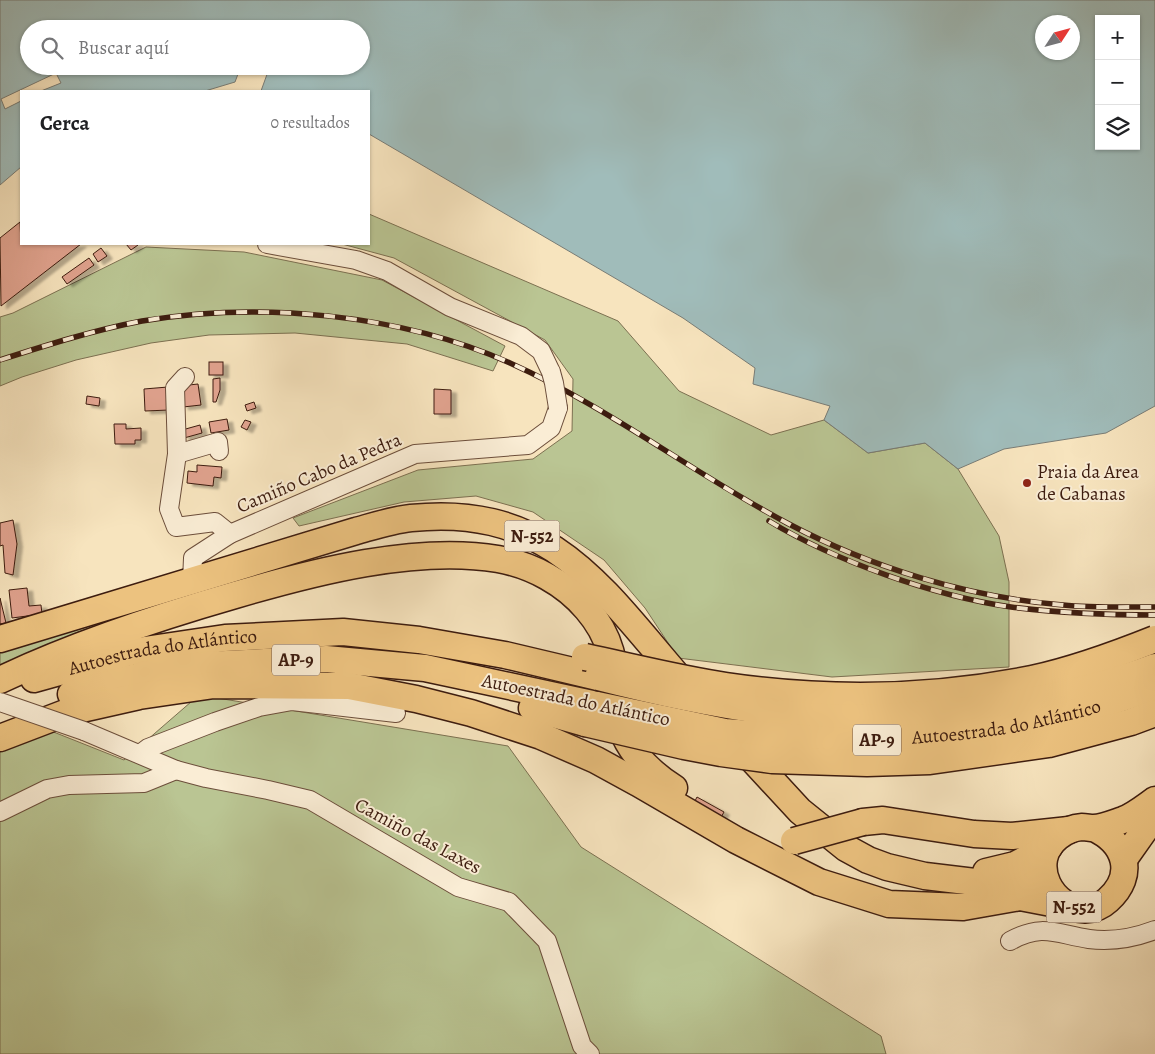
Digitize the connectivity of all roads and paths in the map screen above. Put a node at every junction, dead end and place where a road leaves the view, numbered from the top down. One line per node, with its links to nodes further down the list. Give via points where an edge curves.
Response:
1 (273, 245): 5 (street, Camiño Cabo da Pedra, bridge, via 356,260 387,271 450,307 521,336 541,351 551,372 558,408 551,428 528,445 415,454)
2 (185, 377): 4 (street, Camiño Cabo da Pedra, via 175,388)
3 (218, 451): 4 (street, via 218,442)
4 (177, 454): 5 (street, Camiño Cabo da Pedra, via 169,509 176,527 215,522)
5 (230, 534): 6 (street, Camiño Cabo da Pedra, via 193,558)
6 (192, 581): 7 (highway, N-552); 28 (highway, N-552, via 356,531 410,518 464,518 524,532 562,554 593,579 776,787 820,829 846,848 887,867)
7 (0, 637)
8 (1155, 639): 9 (highway, bridge, via 1098,661 1033,678 941,693 860,696 786,693)
9 (591, 667): 10 (highway, Autoestrada do Atlántico / AP-9, bridge, via 660,693 731,706 824,716 888,718 1044,700); 13 (highway, Autoestrada do Atlántico / AP-9, via 343,632 225,638 131,652)
10 (1155, 667)
11 (0, 680): 25 (highway, bridge, via 87,642 171,613 279,582 402,559 453,556 498,559 530,568 560,585 599,624 614,660 620,725 632,751 656,776 706,809 758,837 794,841 863,822 883,820 974,834 1012,836)
12 (1155, 687): 17 (highway, Autoestrada do Atlántico / AP-9, bridge, via 1086,710 1013,727 854,742 725,732)
13 (0, 689)
14 (0, 702): 20 (street, Camiño das Laxes, bridge)
15 (396, 713): 20 (street, via 292,701 259,707 215,722)
16 (1155, 713): 17 (highway, bridge, via 1049,744 930,761 867,764 772,760 722,753 684,746)
17 (591, 714): 18 (highway, Autoestrada do Atlántico / AP-9, via 425,668 326,659 172,669 72,694)
18 (0, 721)
19 (0, 738): 30 (highway, via 68,712 139,696 214,685 350,686 426,701 541,736 605,765 736,840 819,882 889,904 962,907 1020,897)
20 (140, 754): 21 (street, Camiño das Laxes)
21 (176, 770): 23 (street, via 144,783 69,785 48,789); 33 (street, Camiño das Laxes, via 310,800 458,887 509,902 547,941 582,1046)
22 (1155, 800): 25 (highway, N-552, via 1124,820)
23 (0, 812)
24 (1155, 818): 27 (highway, N-552)
25 (1082, 829): 26 (highway, N-552, via 1058,836); 27 (highway, via 1106,834 1117,844)
26 (1049, 847): 28 (highway, N-552, via 1015,865 979,874); 29 (highway, N-552, via 1043,872)
27 (1124, 859): 30 (highway, N-552, via 1124,874 1117,892 1104,904 1088,909)
28 (946, 877): 29 (highway, N-552, via 983,883 1020,881)
29 (1048, 887): 30 (highway, N-552, via 1058,899)
30 (1072, 907)
31 (1155, 930): 32 (street, via 1126,939 1106,940 1040,930)
32 (1010, 941)
33 (590, 1054)

